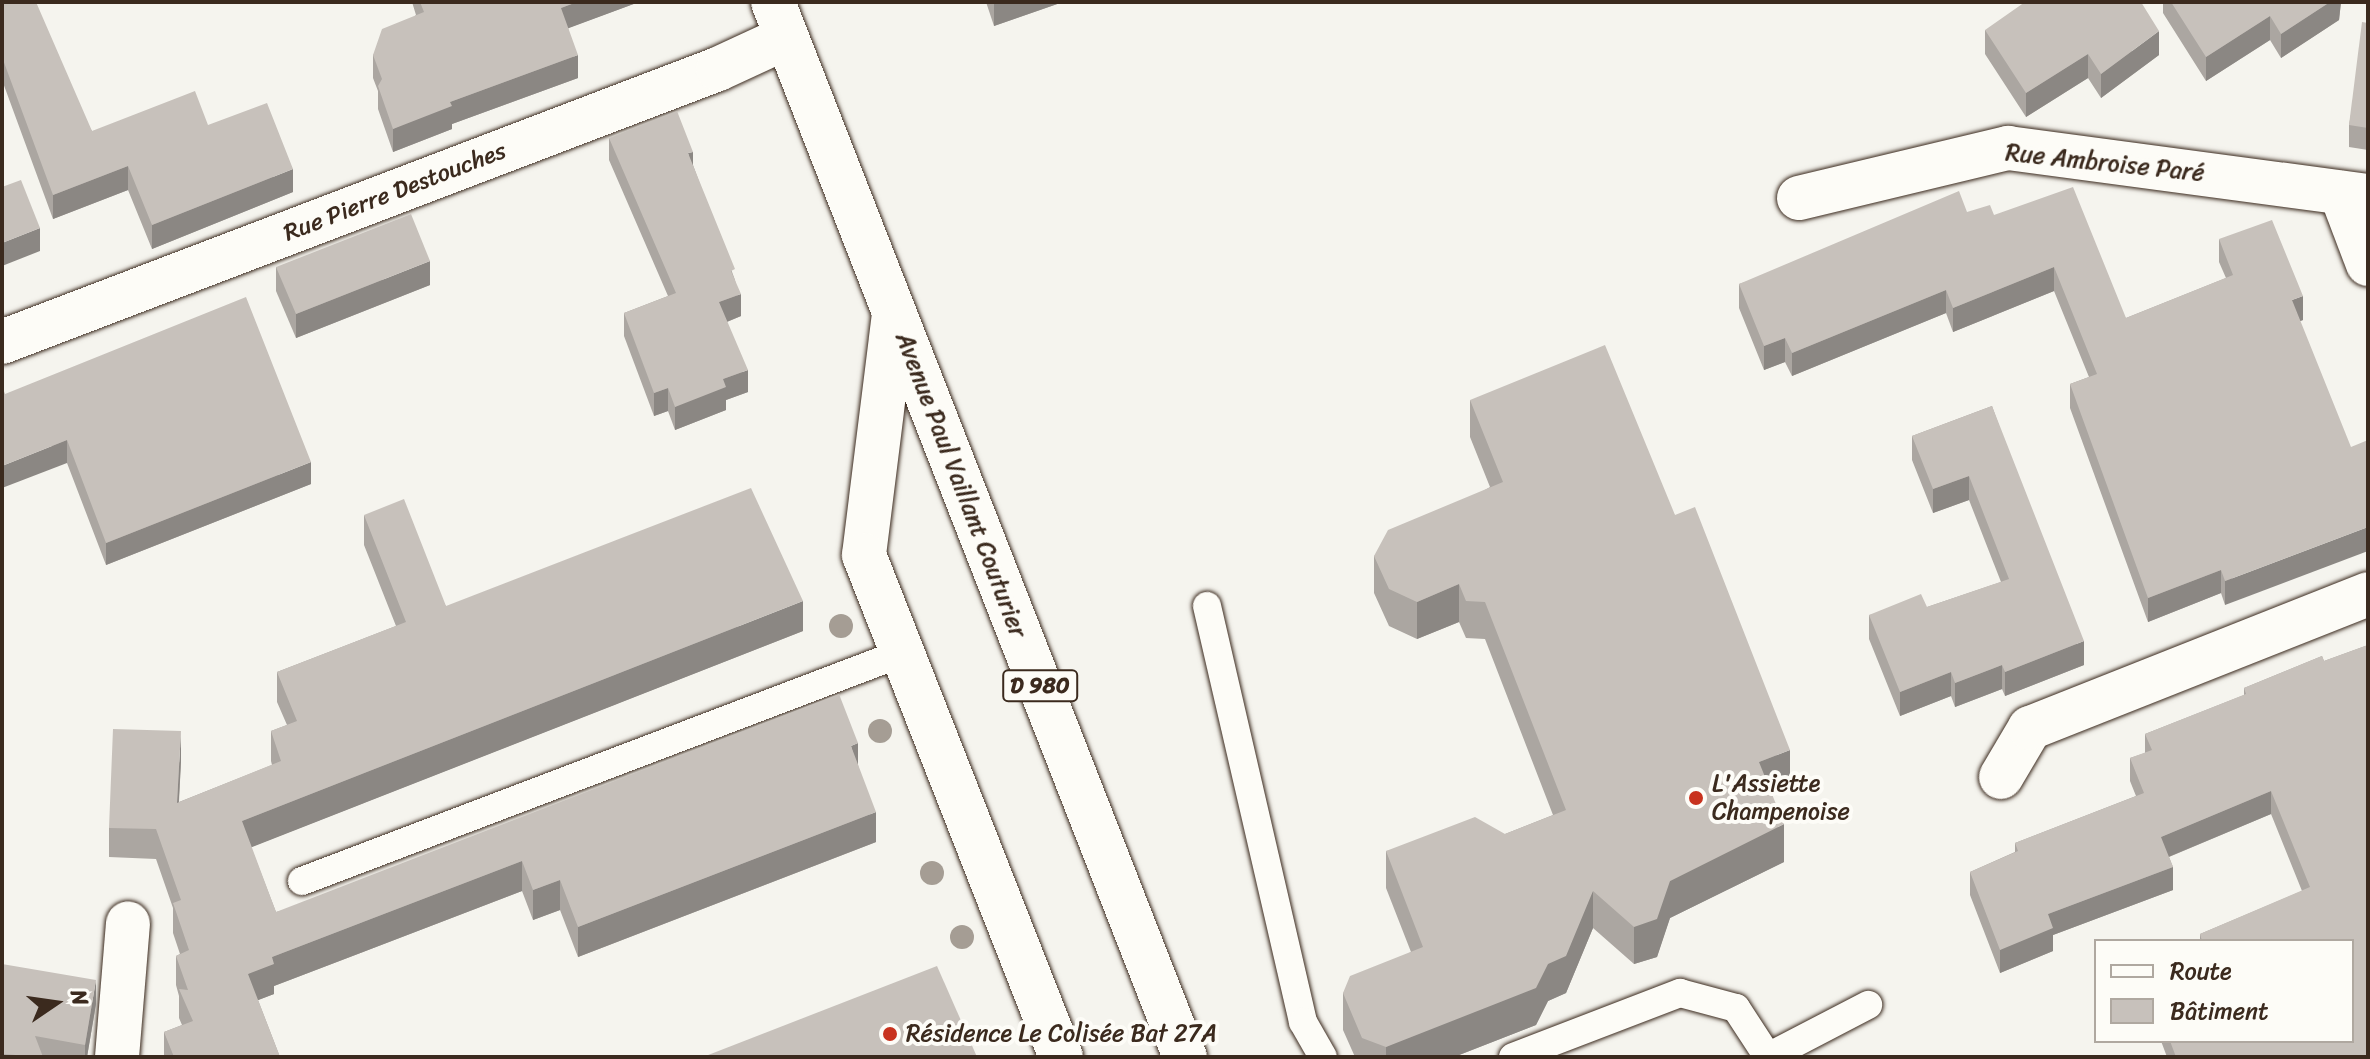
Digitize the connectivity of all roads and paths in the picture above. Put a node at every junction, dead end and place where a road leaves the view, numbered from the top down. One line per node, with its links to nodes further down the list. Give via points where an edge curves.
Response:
1 (779, 20): 5 (street, Avenue Paul Vaillant Couturier / D 980); 6 (street, Rue Pierre Destouches, via 718,69)
2 (2354, 195): 3 (street, Rue Ambroise Paré, via 2008,148); 4 (street, Rue Ambroise Paré)
3 (1799, 198)
4 (2368, 264)
5 (894, 314): 9 (street, Avenue Paul Vaillant Couturier, via 864,555); 16 (street, Avenue Paul Vaillant Couturier / D 980)
6 (2, 342)
7 (2368, 594): 10 (street, via 2030,728)
8 (1207, 606): 17 (lane, via 1303,1022)
9 (902, 653): 11 (lane); 15 (street, Avenue Paul Vaillant Couturier)
10 (2001, 777)
11 (302, 881)
12 (128, 923): 14 (street)
13 (1868, 1005): 19 (lane)
14 (117, 1057)
15 (1061, 1057)
16 (1185, 1057)
17 (1323, 1057)
18 (1513, 1057): 19 (lane, via 1680,993 1736,1008)
19 (1768, 1057)

